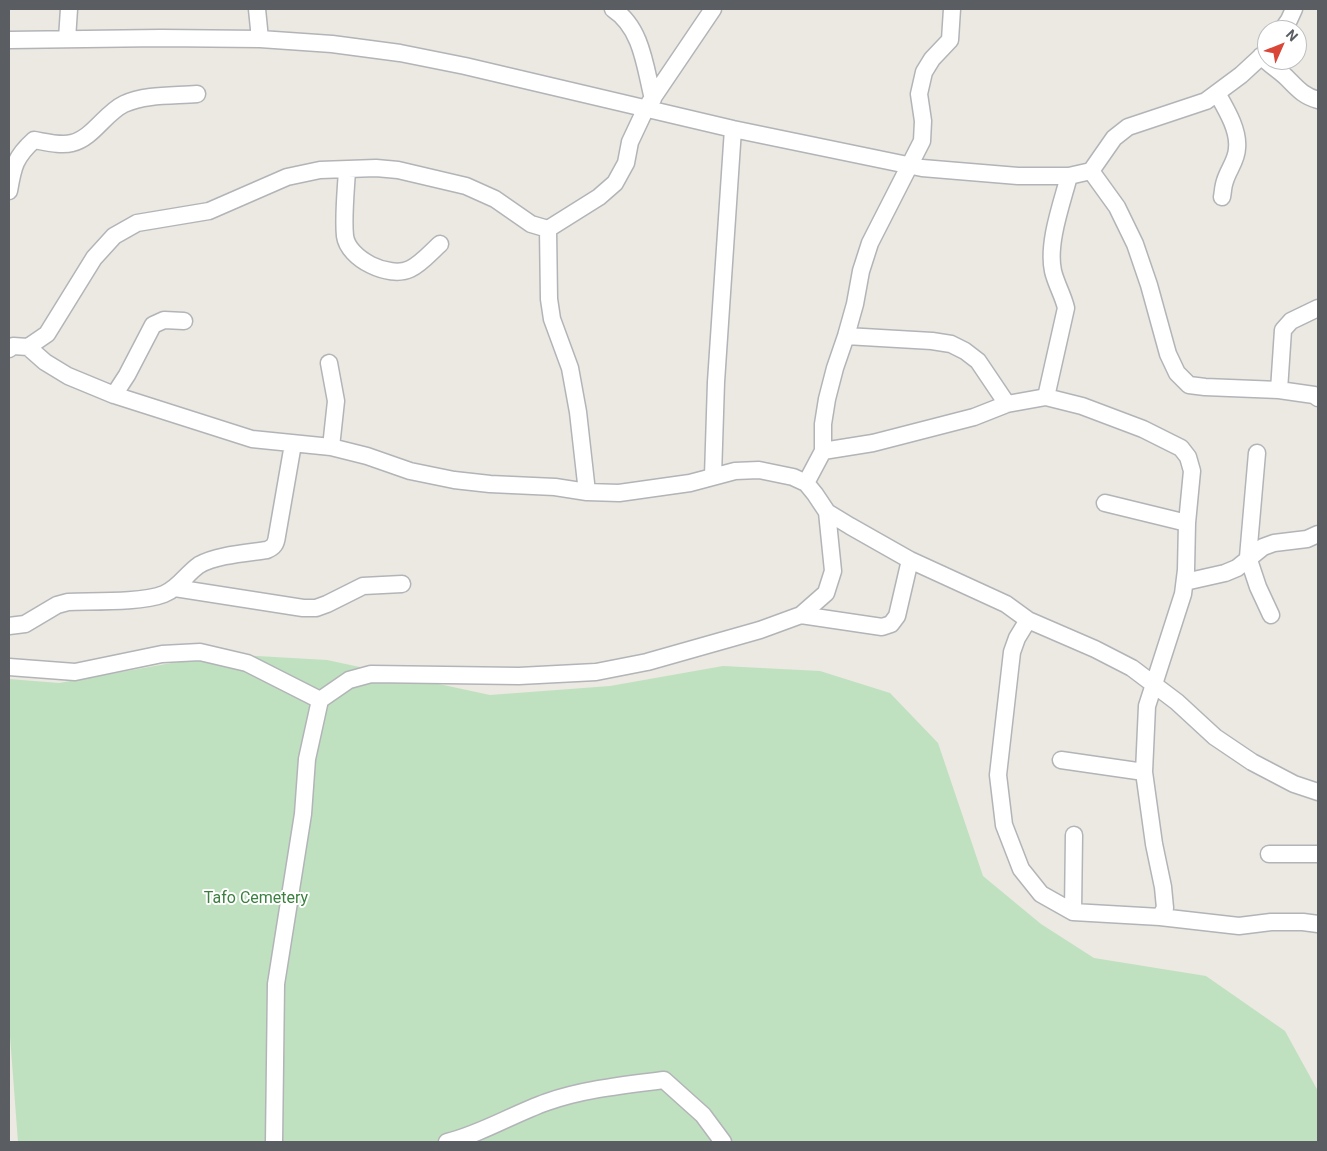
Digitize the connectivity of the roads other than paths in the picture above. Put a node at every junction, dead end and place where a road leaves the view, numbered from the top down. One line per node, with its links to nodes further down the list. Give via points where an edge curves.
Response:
1 (69, 9): 8 (street)
2 (257, 9): 6 (street)
3 (614, 9): 14 (street, via 633,28 640,46)
4 (713, 9): 14 (street)
5 (952, 9): 16 (street, via 950,40 924,72 919,94 922,141)
6 (260, 39): 8 (street); 14 (street, via 332,44 400,54)
7 (9, 40): 8 (street)
8 (67, 40)
9 (1257, 60): 11 (street)
10 (1279, 70): 13 (street, via 1300,92)
11 (1217, 93): 18 (street, via 1206,101 1128,127 1114,138); 21 (street, via 1228,112 1237,148)
12 (197, 94): 20 (street, via 145,98 124,104 73,143 34,140 20,153)
13 (1318, 100)
14 (650, 104): 15 (street); 22 (street, via 630,142 626,163 615,183)
15 (733, 129): 16 (street); 39 (street)
16 (910, 165): 19 (street, via 1018,176); 26 (street, via 870,244)
17 (347, 170): 22 (street, via 398,170 466,186 495,199 531,224); 23 (street, via 345,236 350,250 363,261 381,269 410,270); 27 (street, via 320,170 287,177 209,211 137,224 114,236 94,258 47,334)
18 (1091, 171): 19 (street); 30 (street, via 1118,207 1135,244 1168,354 1177,373 1189,385)
19 (1069, 176): 32 (street, via 1052,248 1053,271 1066,308)
20 (9, 191)
21 (1222, 197)
22 (548, 229): 41 (street, via 552,319 570,368)
23 (440, 244)
24 (1318, 308): 30 (street, via 1291,321 1283,330)
25 (184, 321): 31 (street, via 164,320 152,325)
26 (846, 336): 34 (street, via 951,344 978,361); 37 (street, via 827,399 823,424)
27 (28, 347): 28 (street, via 13,346); 31 (street, via 68,376)
28 (9, 349)
29 (329, 363): 36 (street, via 336,401)
30 (1279, 390): 33 (street)
31 (114, 395): 35 (street, via 252,439)
32 (1046, 397): 34 (street); 44 (street, via 1143,428 1181,448 1192,471)
33 (1318, 398)
34 (1007, 404): 37 (street, via 931,429)
35 (293, 444): 36 (street); 50 (street, via 278,536 273,547 211,560 189,573)
36 (331, 447): 41 (street, via 410,471 454,480)
37 (824, 451): 40 (street)
38 (1256, 454): 46 (street)
39 (713, 476): 40 (street, via 759,470 778,472); 41 (street, via 690,483 619,493)
40 (806, 483): 43 (street)
41 (587, 492)
42 (1105, 502): 44 (street)
43 (827, 512): 47 (street); 51 (street, via 833,571 826,594)
44 (1187, 523): 48 (street)
45 (1318, 534): 46 (street, via 1274,543)
46 (1248, 557): 48 (street, via 1237,568 1225,573); 52 (street)
47 (910, 560): 51 (street, via 897,616 892,624 882,627); 53 (street, via 1006,604)
48 (1185, 582): 56 (street)
49 (402, 584): 50 (street, via 363,586 316,608)
50 (175, 588): 54 (street, via 146,598 68,602 25,624)
51 (800, 615): 57 (street, via 699,648 596,672 519,676 371,674 349,680)
52 (1272, 615)
53 (1028, 620): 56 (street, via 1095,649); 64 (street, via 1012,652 1003,725 998,775 1004,825 1021,869 1042,894)
54 (9, 626)
55 (9, 667): 57 (street, via 75,672 154,656 200,652 247,663)
56 (1154, 683): 59 (street, via 1147,706); 60 (street, via 1215,737 1252,762 1294,784)
57 (320, 700): 67 (street, via 307,759 304,814 276,984)
58 (1061, 760): 59 (street)
59 (1144, 772): 65 (street, via 1163,887 1165,908)
60 (1318, 792)
61 (1074, 835): 64 (street)
62 (1269, 854): 63 (street)
63 (1318, 854)
64 (1072, 912): 65 (street)
65 (1160, 917): 66 (street, via 1239,926 1287,922)
66 (1318, 924)
67 (274, 1142)
68 (447, 1142): 69 (street, via 466,1138 548,1101 588,1091 664,1080 703,1115)
69 (724, 1142)

